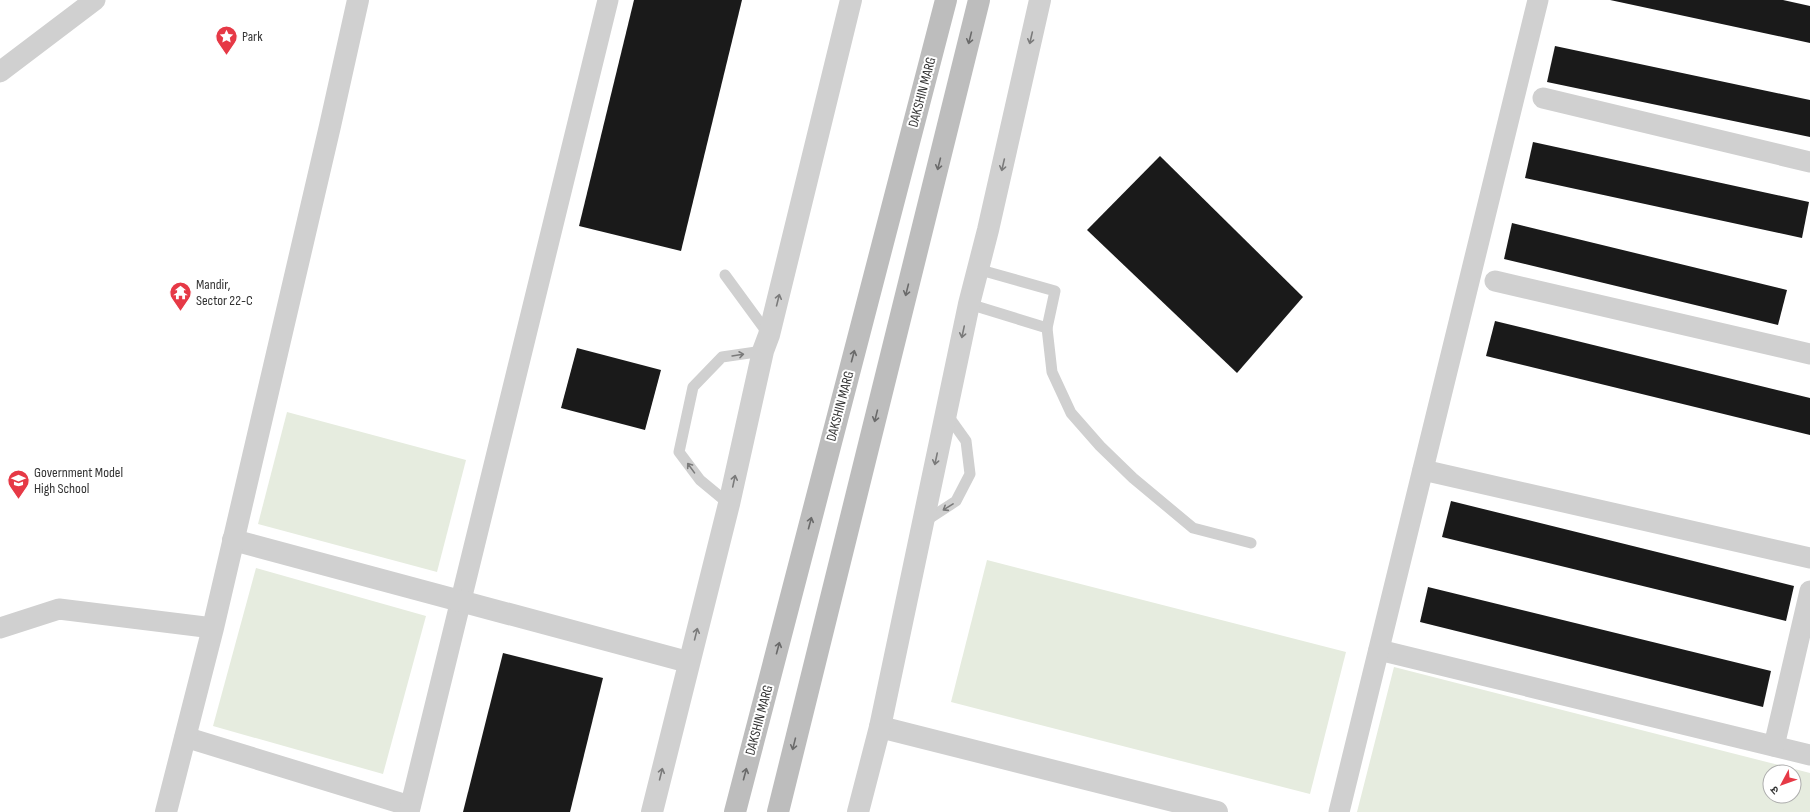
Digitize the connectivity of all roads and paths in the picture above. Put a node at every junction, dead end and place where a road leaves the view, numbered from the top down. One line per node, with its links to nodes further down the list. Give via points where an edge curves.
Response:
1 (95, 0): 9 (street)
2 (358, 0): 23 (street)
3 (608, 0): 27 (street)
4 (851, 0): 17 (street, one-way to 4)
5 (946, 0): 39 (main road, DAKSHIN MARG, one-way to 5)
6 (979, 0): 40 (main road, one-way to 40)
7 (1040, 0): 12 (street, one-way to 12, via 990,223)
8 (1538, 0): 20 (street)
9 (0, 72)
10 (1542, 98): 11 (street)
11 (1810, 162)
12 (977, 268): 15 (street); 16 (lane, via 1055,291)
13 (725, 275): 17 (lane)
14 (1495, 281): 18 (street)
15 (969, 304): 16 (lane); 19 (street, one-way to 19)
16 (1047, 328): 24 (lane, via 1052,372 1071,413 1100,446 1133,478 1193,528)
17 (766, 343): 21 (street, one-way to 17); 21 (lane, one-way to 17, via 700,480 679,452 692,388 722,357)
18 (1810, 354)
19 (946, 413): 22 (street, one-way to 22); 22 (lane, one-way to 22, via 966,441 970,474 956,502)
20 (1423, 470): 25 (street); 30 (street)
21 (729, 504): 31 (street, one-way to 21)
22 (922, 523): 32 (street)
23 (233, 540): 27 (street); 29 (street)
24 (1251, 543)
25 (1810, 558)
26 (1810, 591): 34 (street)
27 (460, 601): 31 (street); 36 (street)
28 (0, 628): 29 (street, via 58,609)
29 (213, 628): 33 (street)
30 (1379, 650): 34 (street); 43 (street)
31 (688, 662): 38 (street, one-way to 31)
32 (880, 727): 41 (street); 42 (street)
33 (186, 737): 36 (street); 37 (street)
34 (1774, 746): 35 (street)
35 (1810, 755)
36 (410, 809)
37 (166, 812)
38 (652, 812)
39 (735, 812)
40 (778, 812)
41 (858, 812)
42 (1217, 812)
43 (1339, 812)

